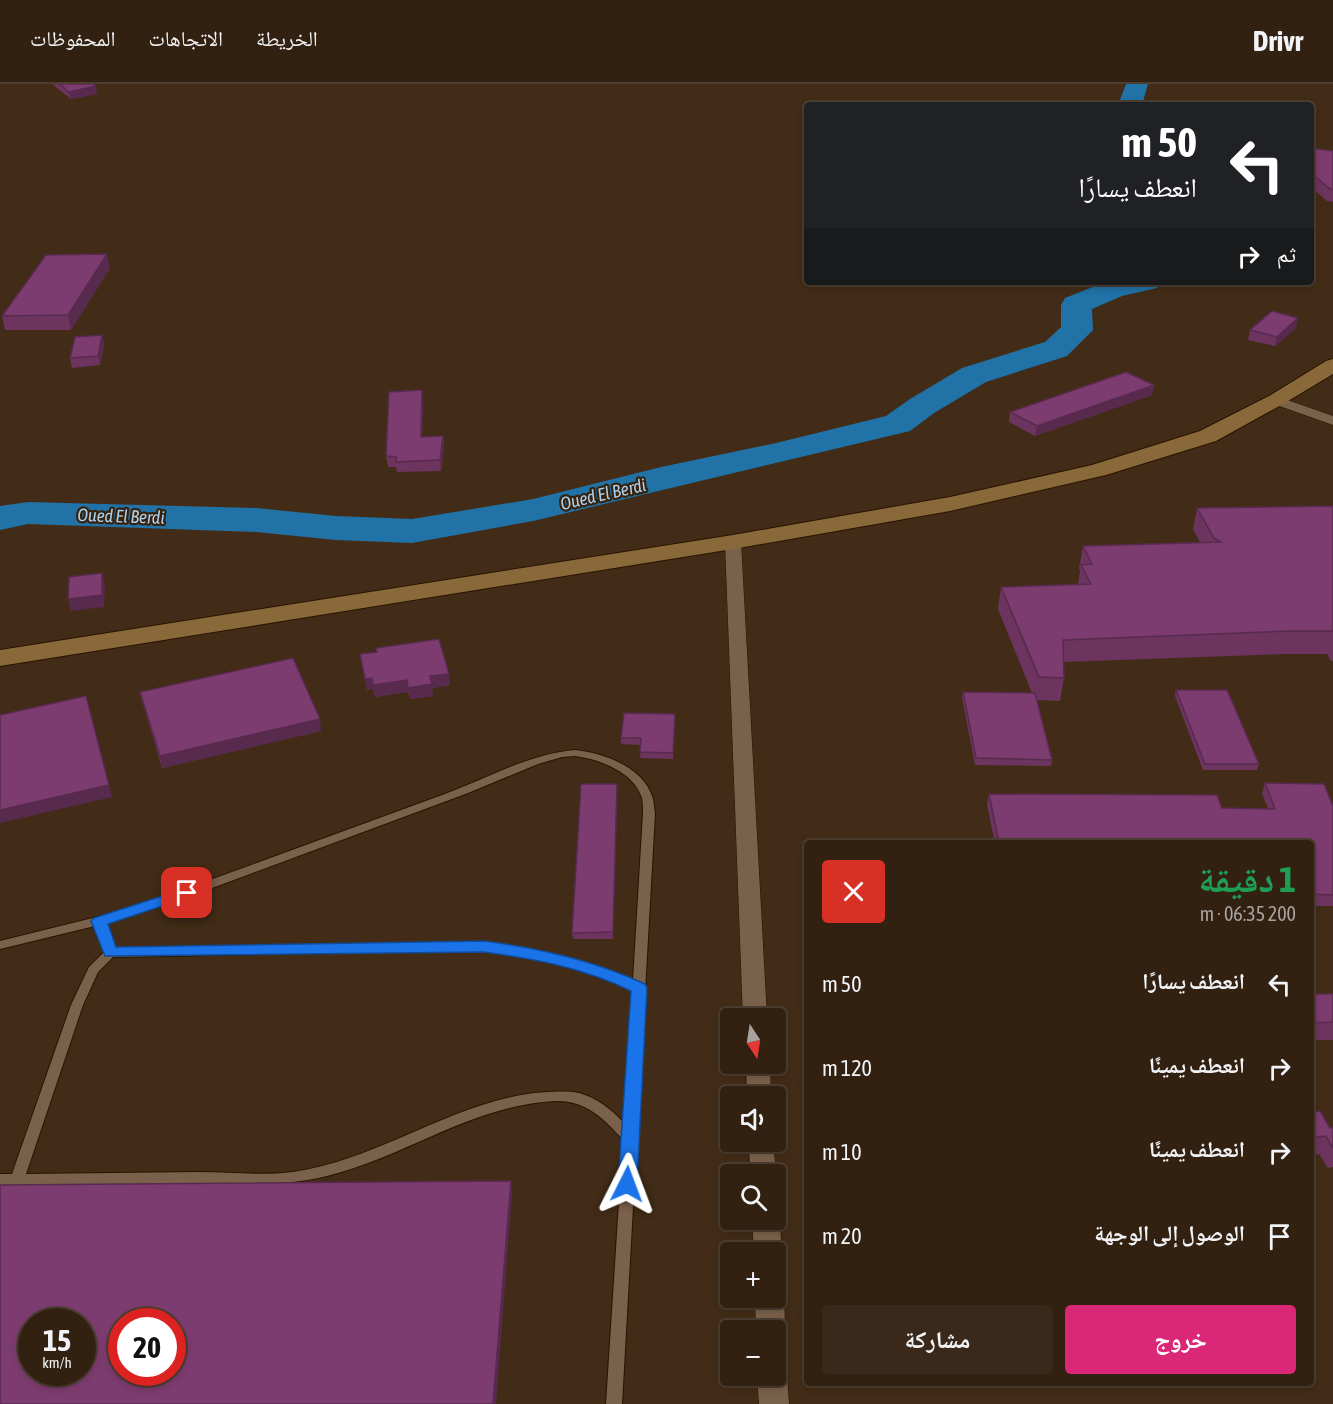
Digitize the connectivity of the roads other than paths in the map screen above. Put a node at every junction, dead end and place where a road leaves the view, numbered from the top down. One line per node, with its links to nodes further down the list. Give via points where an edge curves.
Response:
1 (1333, 365): 2 (main road)
2 (1276, 400): 3 (street); 4 (main road, via 1208,436 1098,470 950,504)
3 (1333, 421)
4 (733, 542): 5 (main road); 10 (street)
5 (0, 658)
6 (99, 921): 7 (lane); 8 (lane); 9 (lane, via 165,901 551,756 595,755 613,763 647,795)
7 (0, 945)
8 (110, 952): 9 (lane, via 484,946 570,962); 13 (lane, via 93,970 77,1005)
9 (639, 988): 11 (lane)
10 (755, 1008)
11 (630, 1139): 13 (lane, via 608,1112 582,1099 556,1096 507,1103 440,1126 355,1163 295,1177); 15 (lane)
12 (0, 1180): 13 (lane)
13 (17, 1180)
14 (773, 1386): 16 (street)
15 (615, 1404)
16 (774, 1404)

